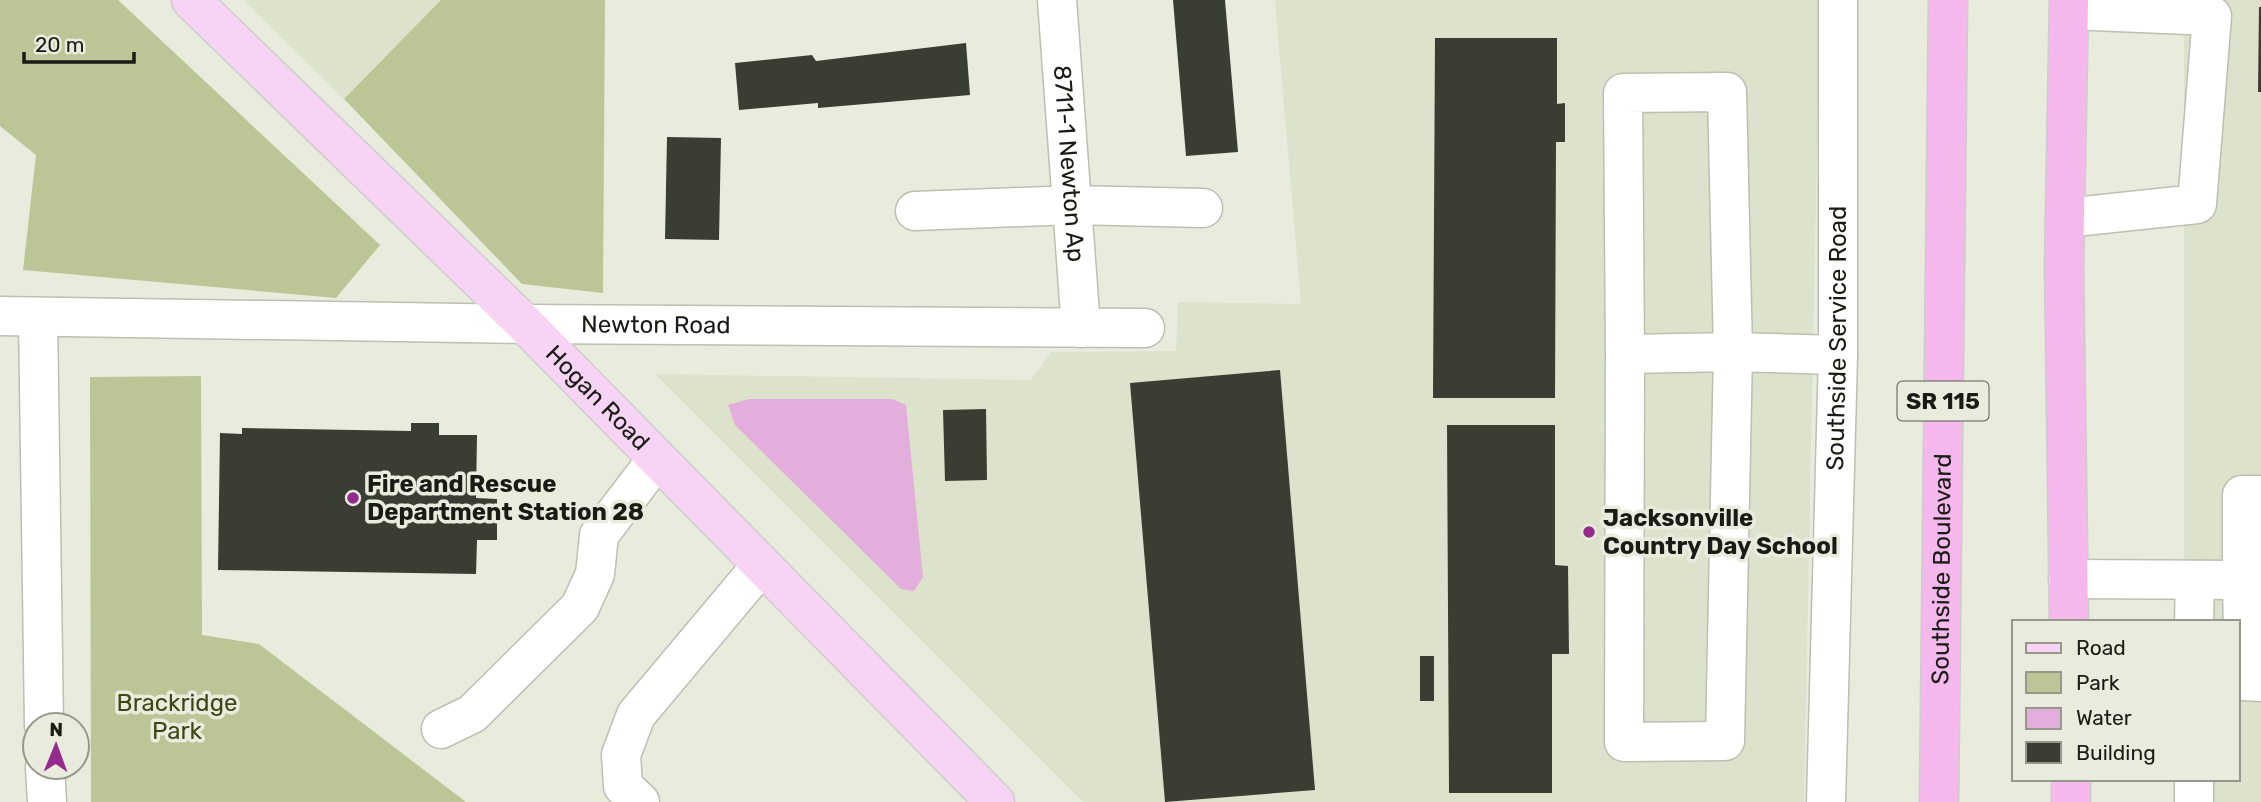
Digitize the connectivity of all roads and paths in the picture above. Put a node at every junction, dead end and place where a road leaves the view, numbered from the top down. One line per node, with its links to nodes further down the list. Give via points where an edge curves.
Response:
1 (191, 0): 12 (main road, Hogan Road)
2 (1057, 0): 6 (street, 8711-1 Newton Ap)
3 (1839, 0): 17 (street, Southside Service Road)
4 (1948, 0): 36 (highway, Southside Boulevard / SR 115)
5 (2069, 5): 9 (highway); 9 (street, via 2212,16 2197,204)
6 (1072, 205): 7 (street); 8 (street); 13 (street, 8711-1 Newton Ap)
7 (1203, 208)
8 (915, 211)
9 (2065, 218): 21 (highway)
10 (0, 316): 11 (street, Newton Road)
11 (38, 317): 12 (street, Newton Road); 27 (street)
12 (525, 324): 13 (street, Newton Road); 18 (main road, Hogan Road)
13 (1082, 328): 14 (street, Newton Road)
14 (1144, 328)
15 (1733, 352): 16 (street); 16 (street, via 1727,92 1623,93); 16 (street, via 1725,741 1624,742); 17 (street)
16 (1625, 354)
17 (1838, 355): 35 (street, Southside Service Road)
18 (657, 459): 20 (main road, Hogan Road); 28 (street, via 599,535 595,574 580,607 472,714)
19 (2261, 495): 23 (street, via 2242,495)
20 (761, 566): 33 (street, via 636,715 621,755 623,786); 34 (main road, Hogan Road)
21 (2068, 579): 22 (street); 24 (highway)
22 (2195, 580): 23 (street); 25 (street)
23 (2242, 580): 26 (street, via 2244,681)
24 (2069, 620)
25 (2194, 620)
26 (2261, 682)
27 (44, 711)
28 (441, 729)
29 (46, 781): 32 (street)
30 (2071, 781): 37 (highway)
31 (2194, 781): 38 (street)
32 (47, 802)
33 (640, 802)
34 (995, 802)
35 (1826, 802)
36 (1939, 802)
37 (2071, 802)
38 (2194, 802)

